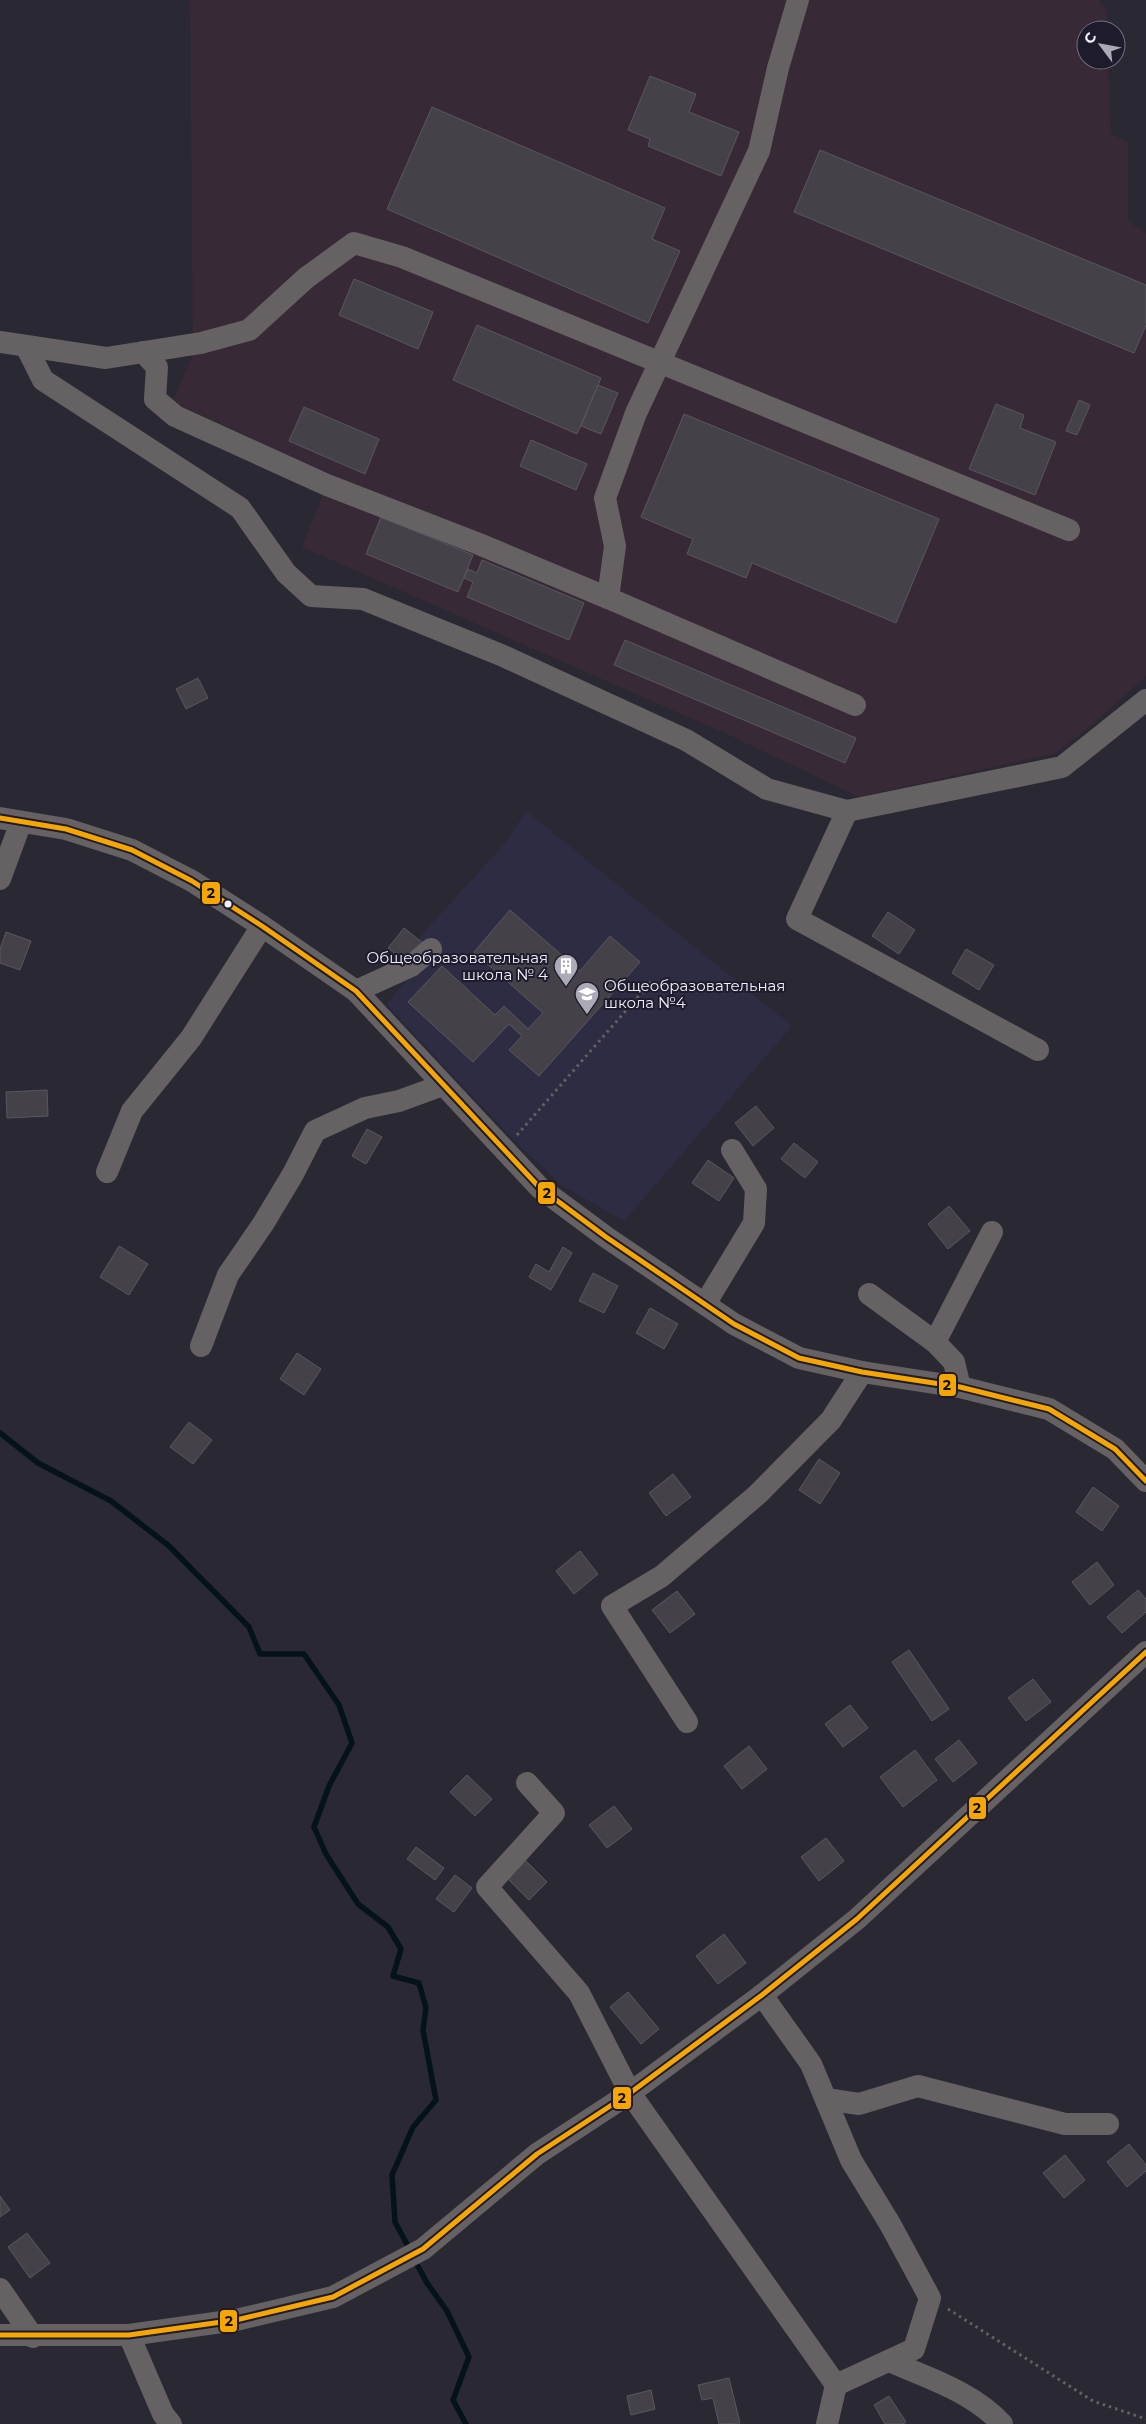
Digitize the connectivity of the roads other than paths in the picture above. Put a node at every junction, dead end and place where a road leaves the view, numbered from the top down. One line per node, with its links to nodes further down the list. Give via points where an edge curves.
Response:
1 (798, 0): 5 (street, via 759,151)
2 (0, 342): 3 (street)
3 (26, 346): 4 (street, via 106,358); 10 (street, via 43,380 240,508 286,573 311,596 363,599 500,655 686,740 767,789)
4 (143, 352): 5 (street, via 201,343 249,330 306,278 354,243 402,257); 7 (street, via 157,367 155,399 175,416 327,485)
5 (659, 362): 6 (street); 7 (street, via 636,413 605,498 615,546)
6 (1068, 530)
7 (608, 598): 9 (street)
8 (1146, 700): 10 (street, via 1062,767)
9 (855, 705)
10 (847, 812): 16 (street, via 797,918)
11 (10, 820): 12 (street); 13 (street, via 66,829 132,850 192,882)
12 (0, 879)
13 (262, 926): 15 (street); 19 (street, via 191,1038 132,1111)
14 (431, 949): 15 (street, via 411,966)
15 (356, 991): 17 (street)
16 (1038, 1050)
17 (443, 1085): 22 (street, via 540,1188); 24 (street, via 399,1101 365,1108 315,1131 268,1216 228,1275)
18 (732, 1150): 22 (street, via 756,1188 754,1223)
19 (107, 1172)
20 (992, 1232): 23 (street)
21 (868, 1294): 23 (street)
22 (705, 1304): 25 (street, via 734,1324 799,1358)
23 (935, 1342): 26 (street, via 954,1362)
24 (201, 1346)
25 (862, 1372): 26 (street); 29 (street, via 832,1420 758,1494 662,1576 612,1606)
26 (960, 1387): 27 (street, via 1050,1409 1114,1449)
27 (1146, 1481)
28 (1146, 1652): 31 (street, via 857,1919)
29 (687, 1722)
30 (526, 1783): 32 (street, via 554,1813 487,1887 579,1993)
31 (762, 1995): 32 (street); 33 (street, via 811,2064)
32 (630, 2092): 37 (street, via 537,2154 423,2249 333,2297 236,2320); 40 (street)
33 (826, 2099): 34 (street, via 859,2104 918,2086 1065,2124); 39 (street, via 851,2160 930,2298 914,2349)
34 (1108, 2124)
35 (0, 2289): 38 (street)
36 (0, 2335): 38 (street)
37 (130, 2336): 38 (street); 41 (street, via 163,2414)
38 (33, 2337)
39 (889, 2361): 40 (street); 43 (street, via 948,2386 990,2411)
40 (836, 2385): 42 (street)
41 (171, 2424)
42 (827, 2424)
43 (1002, 2424)

